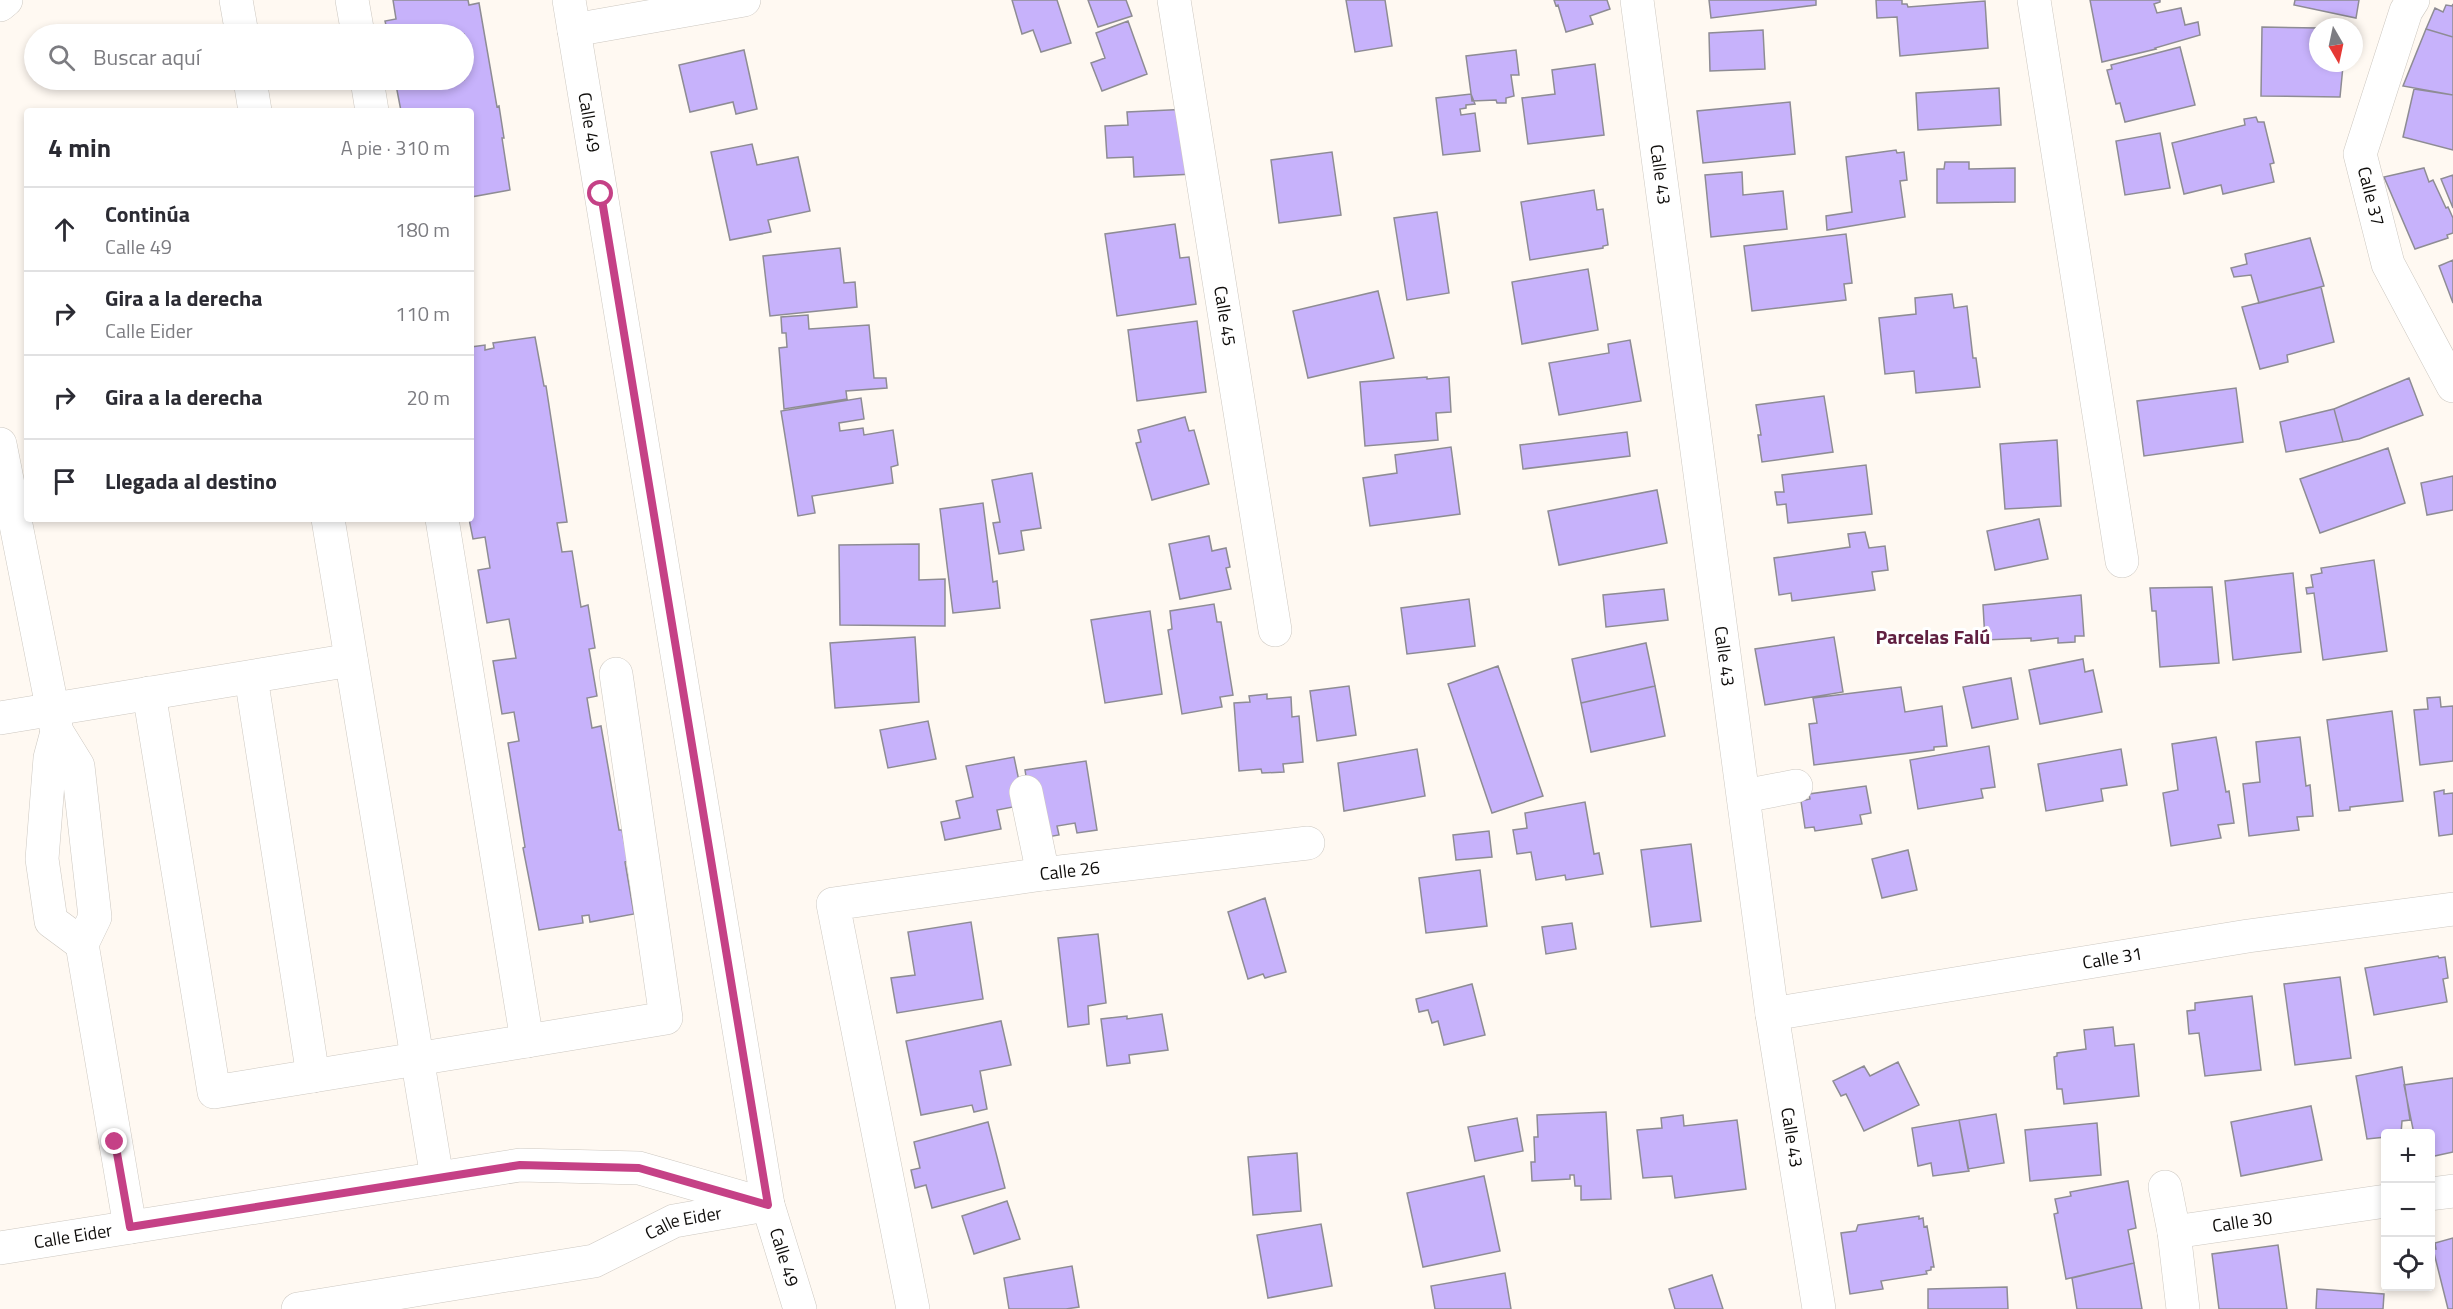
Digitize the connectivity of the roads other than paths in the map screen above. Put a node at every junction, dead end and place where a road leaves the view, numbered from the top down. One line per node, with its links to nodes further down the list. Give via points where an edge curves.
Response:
1 (6, 0): 9 (street)
2 (236, 0): 11 (street)
3 (352, 0): 12 (street)
4 (744, 0): 10 (street)
5 (1174, 0): 22 (street, Calle 45)
6 (1637, 0): 31 (street, Calle 43)
7 (2034, 0): 21 (street)
8 (2413, 0): 17 (street, Calle 37, via 2406,11 2360,154 2388,264)
9 (0, 5)
10 (572, 15): 45 (street, Calle 49)
11 (240, 24)
12 (356, 24)
13 (252, 90): 15 (street)
14 (369, 90): 16 (street)
15 (255, 108)
16 (372, 108)
17 (2453, 386)
18 (0, 444): 28 (street)
19 (328, 522): 23 (street)
20 (442, 522): 37 (street)
21 (2122, 561)
22 (1275, 630)
23 (351, 660): 25 (street); 38 (street)
24 (616, 674): 37 (street, via 666,1018)
25 (251, 677): 26 (street); 39 (street)
26 (149, 693): 28 (street); 39 (street, via 214,1092)
27 (0, 718): 28 (street)
28 (54, 721): 35 (street, via 78,766 95,917); 35 (street, via 42,859 51,921)
29 (1796, 786): 31 (street)
30 (1026, 792): 33 (street)
31 (1744, 796): 36 (street, Calle 43)
32 (1308, 843): 33 (street, Calle 26)
33 (1042, 874): 51 (street, Calle 26, via 833,904)
34 (2453, 909): 36 (street, Calle 31, via 2236,938)
35 (82, 944): 46 (street)
36 (1772, 1014): 52 (street, Calle 43)
37 (527, 1041): 38 (street)
38 (416, 1059): 39 (street); 40 (street)
39 (313, 1076)
40 (437, 1178): 45 (street, Calle Eider, via 520,1165 639,1168); 46 (street, Calle Eider)
41 (2165, 1187): 47 (street)
42 (2453, 1191): 43 (street)
43 (2435, 1193)
44 (2381, 1202): 47 (street, Calle 30)
45 (768, 1205): 49 (street, Calle Eider, via 674,1221 594,1261); 50 (street, Calle 49)
46 (130, 1227): 48 (street, Calle Eider)
47 (2174, 1232): 53 (street)
48 (0, 1248)
49 (298, 1309)
50 (800, 1309)
51 (913, 1309)
52 (1819, 1309)
53 (2182, 1309)

